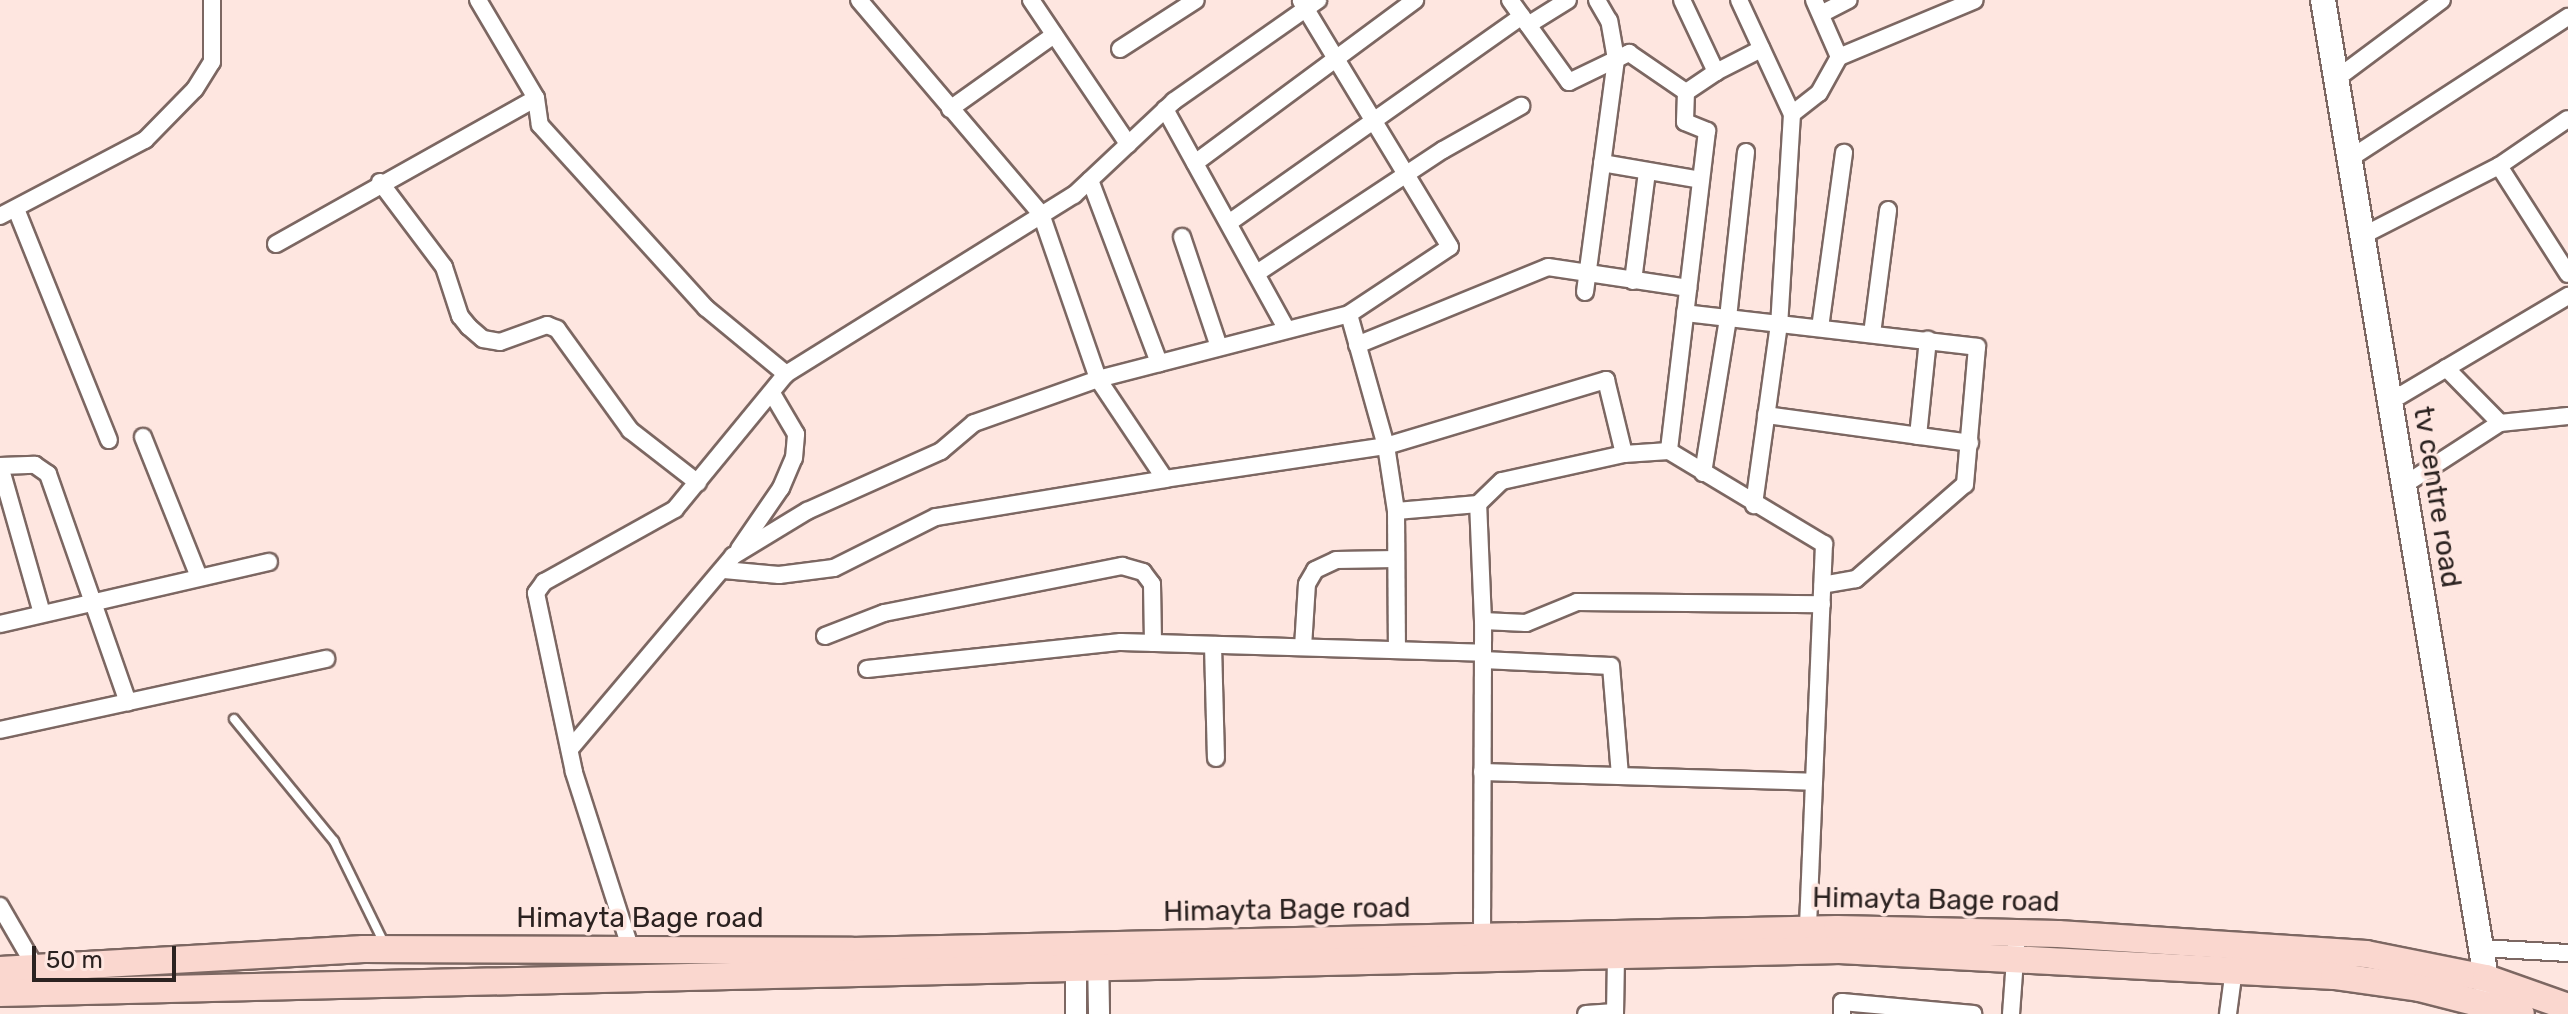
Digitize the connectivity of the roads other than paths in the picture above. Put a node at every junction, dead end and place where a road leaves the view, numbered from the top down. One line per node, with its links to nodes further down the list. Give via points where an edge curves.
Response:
1 (212, 0): 49 (street, via 212,62 195,89 145,140)
2 (478, 0): 29 (street)
3 (859, 0): 31 (street)
4 (1031, 0): 20 (street)
5 (1196, 0): 21 (street)
6 (1415, 0): 24 (street)
7 (1510, 0): 19 (street)
8 (1568, 0): 19 (street)
9 (1597, 0): 25 (street, via 1609,21)
10 (1682, 0): 26 (street)
11 (1739, 0): 22 (street)
12 (1849, 0): 17 (street)
13 (1975, 0): 23 (street)
14 (2323, 0): 27 (main road, tv centre road)
15 (2442, 0): 27 (street)
16 (1308, 3): 24 (street); 32 (street)
17 (1817, 7): 23 (street)
18 (2568, 17): 39 (street)
19 (1525, 21): 25 (street, via 1569,82); 35 (street)
20 (1054, 35): 31 (street); 36 (street)
21 (1120, 49)
22 (1761, 49): 26 (street); 33 (street)
23 (1839, 57): 33 (street, via 1819,93)
24 (1336, 58): 35 (street); 40 (street)
25 (1616, 59): 28 (street, via 1629,53); 41 (street)
26 (1716, 72): 28 (street)
27 (2336, 79): 39 (main road, tv centre road)
28 (1686, 92): 46 (street, via 1685,122 1707,131)
29 (536, 98): 47 (street); 74 (street, via 540,125 685,285)
30 (1521, 106): 44 (street)
31 (950, 109): 50 (street)
32 (1165, 109): 36 (street); 40 (street)
33 (1792, 114): 65 (street)
34 (2568, 119): 42 (street)
35 (1374, 121): 44 (street); 51 (street)
36 (1128, 144): 45 (street)
37 (1746, 152): 64 (street)
38 (1844, 153): 66 (street)
39 (2349, 159): 52 (main road, tv centre road)
40 (1195, 163): 51 (street)
41 (1602, 163): 43 (street); 57 (street)
42 (2499, 166): 52 (street); 56 (street)
43 (1647, 171): 46 (street); 58 (street)
44 (1407, 175): 55 (street); 63 (street, via 1450,247)
45 (1090, 180): 50 (street); 72 (street)
46 (1701, 180): 59 (street)
47 (380, 182): 54 (street); 91 (street, via 444,267 460,316 469,327 483,339 500,342 547,325 557,329 630,430)
48 (1888, 210): 68 (street)
49 (8, 213): 83 (street)
50 (1041, 214): 74 (street); 75 (street)
51 (1230, 222): 55 (street)
52 (2362, 236): 77 (main road, tv centre road)
53 (1182, 237): 71 (street)
54 (276, 244)
55 (1257, 273): 67 (street)
56 (2568, 274)
57 (1587, 275): 58 (street); 60 (street); 70 (street, via 1548,267)
58 (1633, 281): 59 (street)
59 (1688, 288): 62 (street)
60 (1585, 292)
61 (2568, 296): 73 (street)
62 (1685, 313): 64 (street); 86 (street)
63 (1349, 314): 67 (street); 70 (street)
64 (1728, 318): 65 (street); 89 (street)
65 (1779, 324): 66 (street); 78 (street)
66 (1820, 328): 68 (street)
67 (1287, 330): 71 (street)
68 (1872, 334): 69 (street)
69 (1928, 340): 81 (street); 84 (street, via 1977,347)
70 (1357, 345): 85 (street)
71 (1219, 347): 72 (street)
72 (1159, 363): 75 (street)
73 (2446, 368): 77 (street); 80 (street)
74 (786, 374): 76 (street)
75 (1098, 379): 90 (street); 98 (street, via 974,423 941,451 807,511)
76 (773, 395): 91 (street); 98 (street, via 796,434 794,458 781,488)
77 (2391, 401): 92 (main road, tv centre road)
78 (1766, 415): 81 (street); 94 (street)
79 (2568, 416): 80 (street)
80 (2500, 423): 92 (street)
81 (1918, 436): 84 (street)
82 (143, 437): 99 (street)
83 (109, 440)
84 (1970, 443): 100 (street, via 1967,477 1959,491 1856,579)
85 (1386, 446): 87 (street, via 1606,380); 90 (street); 95 (street)
86 (1669, 451): 87 (street); 89 (street)
87 (1624, 454): 93 (street, via 1502,481)
88 (0, 466): 101 (street, via 35,465 48,474); 103 (street)
89 (1703, 473): 94 (street)
90 (1165, 479): 98 (street, via 936,517 834,568 779,575)
91 (698, 483): 117 (street, via 675,509 544,582 536,593 535,609)
92 (2404, 485): 126 (main road, tv centre road)
93 (1478, 504): 95 (street); 104 (street)
94 (1754, 505): 100 (street, via 1824,544)
95 (1396, 511): 96 (street)
96 (1396, 559): 109 (street, via 1336,560 1315,570 1307,584); 110 (street)
97 (269, 562): 99 (street)
98 (728, 563): 117 (street)
99 (199, 577): 101 (street)
100 (1823, 585): 102 (street)
101 (91, 600): 103 (street); 114 (street)
102 (1822, 604): 104 (street, via 1577,602 1531,622); 121 (street)
103 (42, 613): 105 (street)
104 (1483, 621): 111 (street)
105 (0, 624)
106 (825, 636): 107 (street, via 884,613 1122,566 1143,572 1152,584)
107 (1153, 643): 108 (street); 113 (street)
108 (1213, 645): 109 (street); 118 (street)
109 (1303, 647): 110 (street)
110 (1397, 650): 111 (street)
111 (1483, 656): 119 (street); 120 (street, via 1611,666)
112 (326, 659): 114 (street)
113 (867, 669)
114 (128, 702): 116 (street)
115 (234, 719): 127 (lane, via 334,841)
116 (0, 730)
117 (570, 749): 128 (street)
118 (1216, 758)
119 (1482, 772): 120 (street); 124 (street)
120 (1620, 776): 121 (street)
121 (1814, 782): 123 (street)
122 (0, 906): 133 (street)
123 (1808, 930): 124 (main road, Himayta Bage road); 125 (main road, Himayta Bage road)
124 (1482, 937): 132 (main road, Himayta Bage road)
125 (2016, 945): 131 (main road); 134 (main road); 137 (main road, Himayta Bage road, via 2366,954); 146 (street)
126 (2481, 948): 130 (street); 137 (main road, tv centre road)
127 (386, 949): 128 (main road, Himayta Bage road); 129 (main road, Himayta Bage road)
128 (631, 950): 132 (main road, Himayta Bage road)
129 (308, 952): 133 (main road, Himayta Bage road); 136 (main road)
130 (2568, 953)
131 (1616, 955): 132 (main road); 140 (street)
132 (1087, 956): 136 (main road); 141 (street); 142 (street)
133 (36, 968): 135 (main road, Himayta Bage road)
134 (2234, 969): 137 (main road); 147 (street)
135 (0, 970)
136 (315, 983): 138 (main road)
137 (2488, 990): 139 (main road, Himayta Bage road); 148 (main road)
138 (0, 993)
139 (2568, 1007)
140 (1615, 1013): 143 (street)
141 (1076, 1014)
142 (1099, 1014)
143 (1586, 1014)
144 (1842, 1014): 145 (street, via 1842,1002)
145 (1973, 1014)
146 (2011, 1014)
147 (2228, 1014)
148 (2521, 1014)

